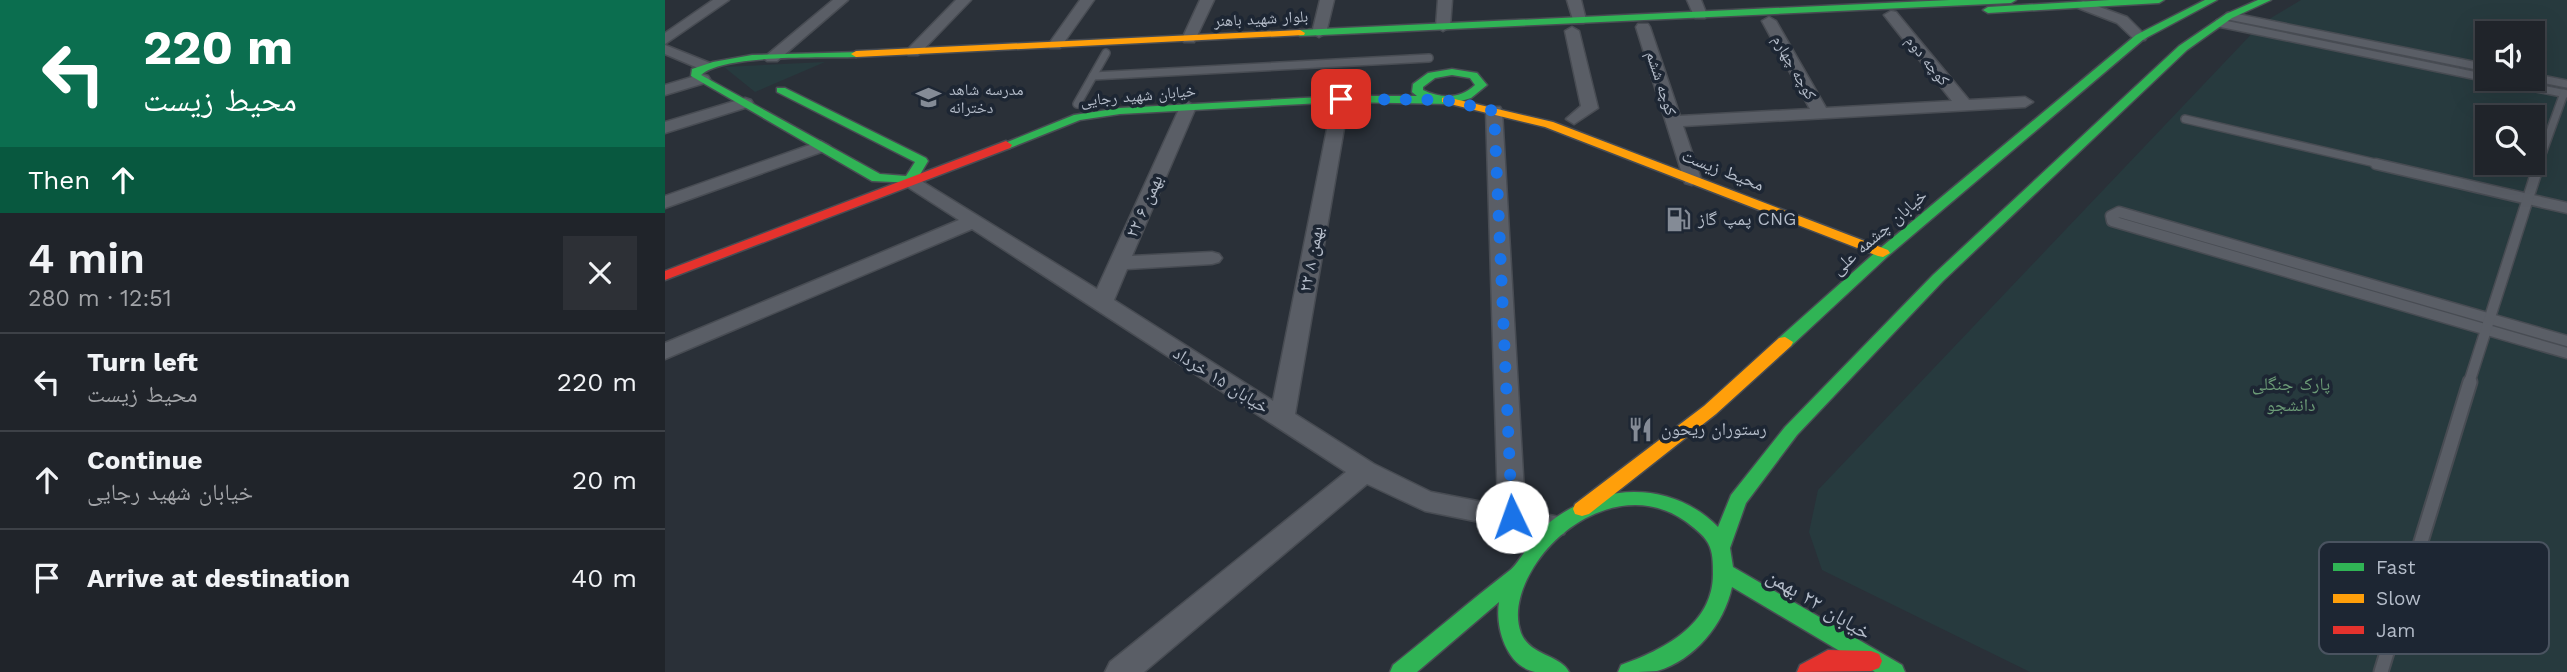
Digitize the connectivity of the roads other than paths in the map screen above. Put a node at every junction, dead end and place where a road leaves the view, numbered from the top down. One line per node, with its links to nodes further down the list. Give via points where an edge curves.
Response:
1 (722, 0): 25 (street)
2 (841, 0): 32 (street)
3 (964, 0): 29 (street)
4 (1087, 0): 27 (street)
5 (1207, 0): 24 (street)
6 (1327, 0): 22 (street)
7 (1445, 0): 26 (street)
8 (1574, 0): 20 (street)
9 (2011, 0): 13 (street, بلوار شهید باهنر)
10 (2159, 0): 15 (street, بلوار شهید باهنر)
11 (2212, 0): 23 (street, خیابان چشمه علی)
12 (2266, 0): 18 (street)
13 (1940, 2): 14 (street, بلوار شهید باهنر)
14 (1818, 4): 16 (street, بلوار شهید باهنر)
15 (2083, 5): 17 (street, بلوار شهید باهنر); 23 (street, via 2132,25)
16 (1697, 7): 20 (street, بلوار شهید باهنر)
17 (1891, 15): 19 (street, بلوار شهید باهنر); 51 (street, کوچه دوم)
18 (2224, 20): 34 (lane); 36 (lane); 83 (street, via 2183,48 1938,278 1791,431 1738,500)
19 (1769, 21): 21 (street, بلوار شهید باهنر); 53 (street, کوچه چهارم)
20 (1575, 26): 21 (street, بلوار شهید باهنر); 26 (street, بلوار شهید باهنر); 54 (street, via 1590,108)
21 (1643, 27): 56 (street, کوچه ششم)
22 (1319, 33): 24 (street, بلوار شهید باهنر); 26 (street, بلوار شهید باهنر)
23 (2140, 37): 67 (street, خیابان چشمه علی)
24 (1189, 39): 27 (street, بلوار شهید باهنر)
25 (665, 40)
26 (1444, 41): 30 (street, بلوار شهید باهنر); 33 (street); 42 (street)
27 (1055, 45): 29 (street, بلوار شهید باهنر)
28 (665, 49): 35 (street)
29 (913, 52): 31 (street, بلوار شهید باهنر)
30 (1106, 53): 31 (street, بلوار شهید باهنر, via 831,68); 37 (lane)
31 (866, 54): 32 (street, بلوار شهید باهنر)
32 (772, 58): 35 (street, بلوار شهید باهنر, via 726,61)
33 (1429, 58): 37 (lane); 40 (street)
34 (2475, 66)
35 (703, 73): 43 (street); 49 (street, خیابان ۱۵ خرداد)
36 (2475, 75)
37 (1093, 76): 50 (lane)
38 (803, 81): 44 (street)
39 (2545, 82): 45 (lane)
40 (1419, 83): 42 (street, خیابان شهید رجایی, via 1439,73); 47 (street, via 1418,92); 50 (street, خیابان شهید رجایی)
41 (2545, 87): 45 (lane)
42 (1488, 89): 47 (street, محیط زیست); 47 (street, via 1481,85 1470,95); 61 (street, محیط زیست, via 1549,124); 80 (street)
43 (665, 90)
44 (781, 90): 49 (street); 59 (street)
45 (2566, 91): 63 (lane)
46 (1341, 99): 47 (street, خیابان شهید رجایی); 52 (street, خیابان شهید رجایی); 77 (street, ۲۲ بهمن ۸)
47 (1440, 100)
48 (2025, 102): 51 (street)
49 (745, 103): 57 (street); 58 (street, خیابان ۱۵ خرداد)
50 (1077, 104): 59 (street, خیابان شهید رجایی)
51 (1964, 105): 53 (street)
52 (1188, 107): 62 (street, خیابان شهید رجایی, via 1079,117); 70 (street, ۲۲ بهمن ۶)
53 (1821, 113): 56 (street)
54 (1574, 119)
55 (2185, 119): 63 (lane)
56 (1674, 121): 61 (street, کوچه ششم)
57 (665, 128)
58 (821, 146): 60 (street, خیابان ۱۵ خرداد); 64 (street)
59 (922, 161): 60 (street, خیابان شهید رجایی); 62 (street)
60 (877, 178): 62 (street, خیابان ۱۵ خرداد); 68 (street, خیابان شهید رجایی)
61 (1692, 179): 67 (street, محیط زیست)
62 (911, 180): 66 (street, خیابان ۱۵ خرداد); 71 (street, خیابان شهید رجایی)
63 (2526, 199): 65 (lane); 73 (lane)
64 (665, 202)
65 (2567, 208)
66 (974, 221): 72 (street, خیابان ۱۵ خرداد); 75 (street)
67 (1883, 253): 79 (street, خیابان چشمه علی, via 1710,410)
68 (665, 258)
69 (1213, 258): 70 (street)
70 (1119, 263): 72 (street, ۲۲ بهمن ۶)
71 (665, 276)
72 (1101, 304): 77 (street, خیابان ۱۵ خرداد)
73 (2488, 324): 73 (lane, via 2119,212 2111,216 2112,221); 74 (lane); 76 (lane); 82 (lane)
74 (2567, 341)
75 (665, 352)
76 (2567, 353)
77 (1282, 419): 78 (street, خیابان ۱۵ خرداد)
78 (1365, 471): 80 (street, خیابان ۱۵ خرداد, via 1425,500); 88 (street)
79 (1582, 509): 81 (street); 83 (street, via 1621,499 1661,499 1690,511 1711,531)
80 (1512, 517): 81 (street, خیابان ۱۵ خرداد)
81 (1554, 526): 85 (street, via 1533,547)
82 (2421, 542)
83 (1719, 550): 84 (street)
84 (1724, 572): 87 (street, خیابان ۲۲ بهمن); 91 (street, via 1713,615 1697,637 1670,656)
85 (1514, 578): 89 (street); 90 (street, via 1507,612 1515,643 1534,662)
86 (2387, 654): 94 (lane)
87 (1872, 661): 92 (street, via 1828,660); 93 (street, خیابان ۲۲ بهمن)
88 (1121, 672)
89 (1401, 672)
90 (1558, 672)
91 (1629, 672)
92 (1808, 672)
93 (1893, 672)
94 (2381, 672)

